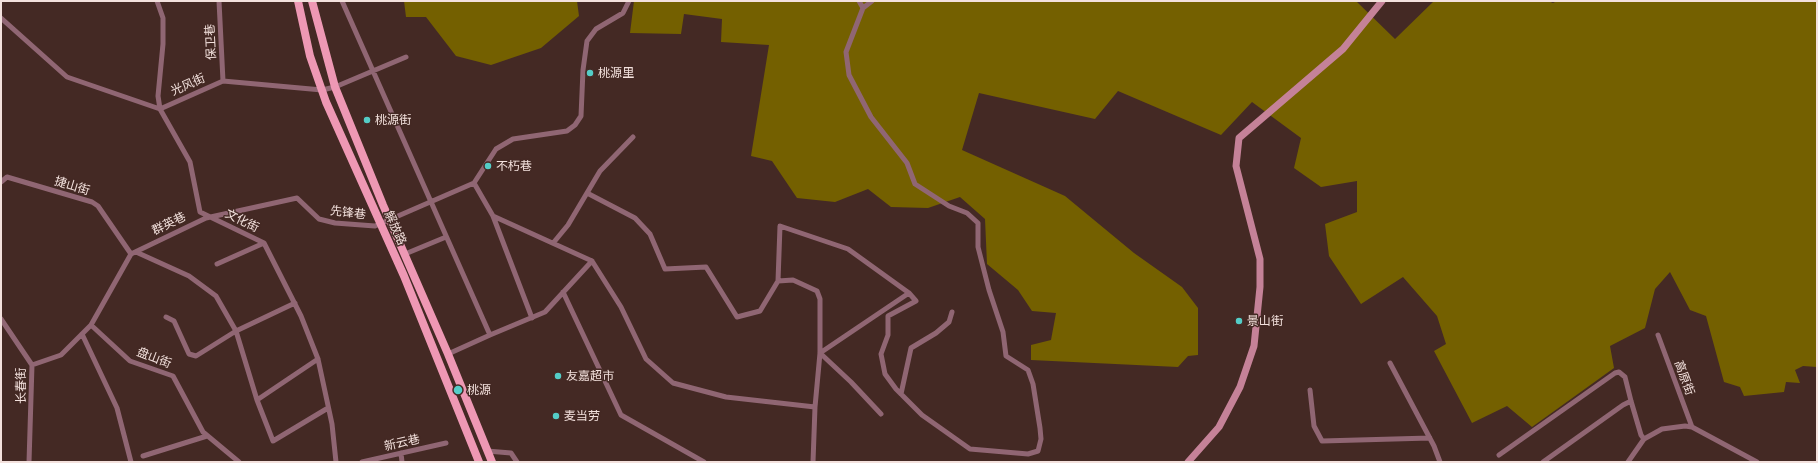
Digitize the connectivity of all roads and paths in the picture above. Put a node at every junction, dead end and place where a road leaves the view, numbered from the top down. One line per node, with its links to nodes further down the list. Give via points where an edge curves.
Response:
1 (157, 1): 17 (street, 文化街, via 163,18 158,96)
2 (219, 1): 14 (street, 保卫巷)
3 (298, 1): 16 (main road, 解放路, via 310,56)
4 (312, 1): 15 (main road, 解放路)
5 (342, 1): 13 (street)
6 (629, 1): 20 (street, via 623,14 596,29 587,41 581,116 575,125 567,131 513,139 496,149)
7 (859, 1): 10 (street)
8 (872, 1): 10 (street)
9 (1382, 1): 80 (street, via 1343,49 1239,138 1236,166 1260,259 1254,346 1240,387 1219,427)
10 (863, 8): 54 (street, via 846,52 849,75 871,117 907,163 915,184 949,206 966,213 978,223 978,247 1003,332 1006,356 1028,370 1033,384 1041,439 1038,451 1028,454 970,449 922,415)
11 (1, 18): 17 (street, 光风街, via 67,78)
12 (406, 57): 13 (street, 光风街)
13 (372, 71): 15 (street, 光风街); 23 (street)
14 (223, 81): 16 (street, 光风街); 17 (street, 光风街)
15 (335, 87): 16 (street, 光风街); 26 (main road, 解放路)
16 (322, 90): 27 (main road, 解放路)
17 (160, 109): 25 (street, 文化街, via 190,162 200,212)
18 (633, 137): 21 (street, via 600,171)
19 (1, 182): 31 (street, 捷山街, via 7,177 92,202 98,206)
20 (474, 183): 23 (street); 24 (street)
21 (587, 193): 29 (street, via 568,225); 35 (street, via 635,218 650,234 665,269 706,267 737,317 760,311)
22 (297, 198): 25 (street, 群英巷); 27 (street, 先锋巷, via 319,219 335,223 375,226)
23 (430, 201): 26 (street); 28 (street)
24 (493, 216): 29 (street); 41 (street)
25 (210, 217): 30 (street, 文化街); 31 (street, 群英巷)
26 (389, 220): 27 (street); 32 (main road, 解放路)
27 (380, 224): 75 (main road, 解放路, via 434,348)
28 (446, 237): 32 (street); 46 (street)
29 (554, 242): 33 (street)
30 (264, 244): 34 (street); 38 (street, 文化街)
31 (134, 253): 43 (street); 44 (street, via 189,276 216,296)
32 (405, 254): 49 (main road, 解放路)
33 (592, 261): 36 (street); 57 (street, via 621,307 646,359 674,383 726,397)
34 (218, 264)
35 (778, 281): 37 (street, via 780,226 848,249); 48 (street, via 793,280 817,292 820,300)
36 (563, 292): 41 (street, via 545,312); 78 (street, via 621,415)
37 (909, 293): 48 (street); 54 (street, via 916,301 888,316 888,335 880,354 885,374)
38 (295, 303): 44 (street); 50 (street, 文化街)
39 (952, 312): 54 (street, via 949,322 911,348)
40 (166, 317): 44 (street, via 174,321 189,354 196,356)
41 (532, 318): 46 (street)
42 (1, 320): 52 (street, 长春街)
43 (91, 325): 45 (street); 61 (street, 盘山街, via 130,361 173,376)
44 (236, 331): 55 (street)
45 (82, 334): 52 (street, via 61,356); 70 (street, via 118,408)
46 (490, 335): 49 (street)
47 (1658, 335): 60 (street, 高原街)
48 (820, 353): 57 (street); 59 (street)
49 (448, 354): 65 (main road, 解放路)
50 (318, 359): 55 (street); 58 (street, 文化街)
51 (1390, 363): 62 (street)
52 (32, 365): 69 (street, 长春街)
53 (1310, 390): 62 (street, via 1314,426 1322,440)
54 (901, 394)
55 (257, 400): 58 (street, via 273,441)
56 (1631, 401): 63 (street); 67 (street, via 1625,377 1619,372 1615,373); 82 (street)
57 (815, 407): 79 (street)
58 (328, 408): 72 (street, 文化街)
59 (881, 414)
60 (1692, 427): 63 (street, via 1662,429); 84 (street)
61 (207, 436): 68 (street); 71 (street, 盘山街)
62 (1430, 438): 81 (street)
63 (1644, 439): 83 (street)
64 (446, 443): 66 (street, 新云巷)
65 (487, 451): 76 (main road, 解放路); 77 (street, via 511,453)
66 (401, 453): 73 (street, 新云巷); 74 (street)
67 (1499, 455)
68 (143, 456)
69 (29, 462)
70 (131, 462)
71 (240, 462)
72 (336, 462)
73 (362, 462)
74 (402, 462)
75 (479, 462)
76 (492, 462)
77 (517, 462)
78 (704, 462)
79 (813, 462)
80 (1188, 462)
81 (1440, 462)
82 (1543, 462)
83 (1628, 462)
84 (1757, 462)

